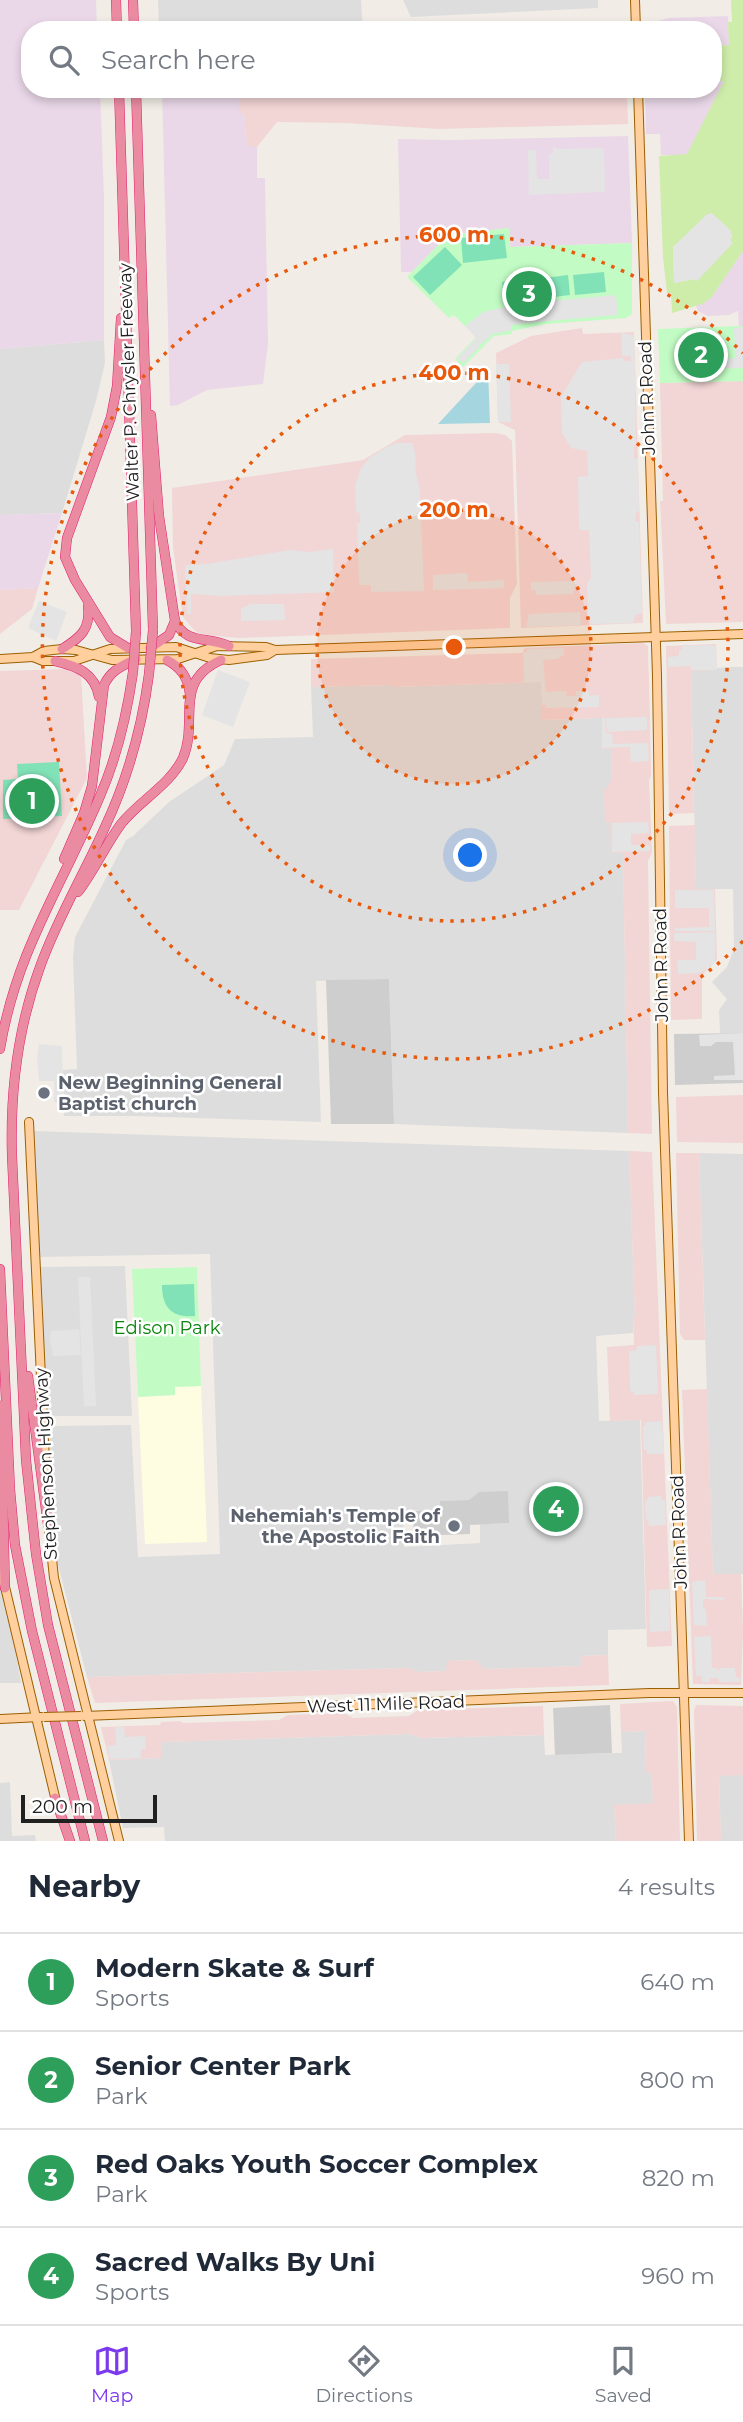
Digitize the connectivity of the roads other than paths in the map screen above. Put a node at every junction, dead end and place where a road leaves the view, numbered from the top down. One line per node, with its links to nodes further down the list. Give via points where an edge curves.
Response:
1 (116, 0): 4 (highway)
2 (133, 0): 5 (highway)
3 (635, 0): 6 (main road)
4 (117, 21)
5 (134, 21)
6 (636, 21)
7 (119, 98): 10 (highway, Walter P. Chrysler Freeway)
8 (136, 98): 11 (highway, Walter P. Chrysler Freeway)
9 (638, 98): 15 (main road, John R Road)
10 (124, 281): 12 (highway, via 111,417 65,548 66,561); 31 (highway, Walter P. Chrysler Freeway, bridge, via 136,631 133,672 105,784)
11 (145, 372): 13 (highway); 32 (highway, Walter P. Chrysler Freeway, bridge, via 153,630 149,674 139,733 121,790)
12 (85, 598): 17 (highway, via 110,636); 19 (highway, via 86,630)
13 (175, 621): 16 (highway, via 188,636); 18 (highway, via 169,635)
14 (743, 634): 15 (main road)
15 (655, 635): 20 (main road); 41 (main road, John R Road, via 663,1092)
16 (229, 646): 20 (main road); 21 (main road)
17 (128, 648): 18 (main road); 22 (main road)
18 (150, 648): 21 (main road)
19 (62, 649): 22 (main road); 23 (main road)
20 (275, 650): 27 (main road)
21 (199, 653): 26 (main road); 27 (main road)
22 (92, 655): 25 (main road); 28 (main road)
23 (33, 657): 24 (main road); 28 (main road)
24 (0, 659)
25 (136, 659): 26 (main road); 30 (highway, via 107,677)
26 (167, 660): 29 (highway, via 186,677)
27 (221, 660): 29 (highway, via 200,673)
28 (55, 661): 30 (highway, via 89,676)
29 (190, 701): 32 (highway, via 180,763 122,823)
30 (100, 709): 31 (highway, via 89,797)
31 (46, 906): 33 (highway, via 17,978)
32 (63, 914): 36 (highway, via 35,980 15,1071 11,1138)
33 (0, 1049)
34 (29, 1122): 38 (main road, Stephenson Highway)
35 (0, 1269): 37 (highway)
36 (21, 1343): 38 (highway); 49 (highway, via 28,1485 39,1574)
37 (6, 1390): 40 (highway, via 1,1418); 48 (highway, via 12,1523 20,1577)
38 (48, 1525): 43 (main road, Stephenson Highway, via 54,1578)
39 (0, 1566): 40 (main road)
40 (5, 1588): 44 (main road)
41 (683, 1692): 42 (main road, West 11 Mile Road); 43 (main road, West 11 Mile Road); 51 (main road, John R Road)
42 (743, 1693)
43 (85, 1716): 44 (main road, West 11 Mile Road, bridge); 50 (main road, Stephenson Highway)
44 (40, 1717): 45 (main road, West 11 Mile Road); 46 (main road)
45 (0, 1719)
46 (55, 1798): 47 (highway)
47 (68, 1841)
48 (85, 1841)
49 (103, 1841)
50 (119, 1841)
51 (689, 1841)

